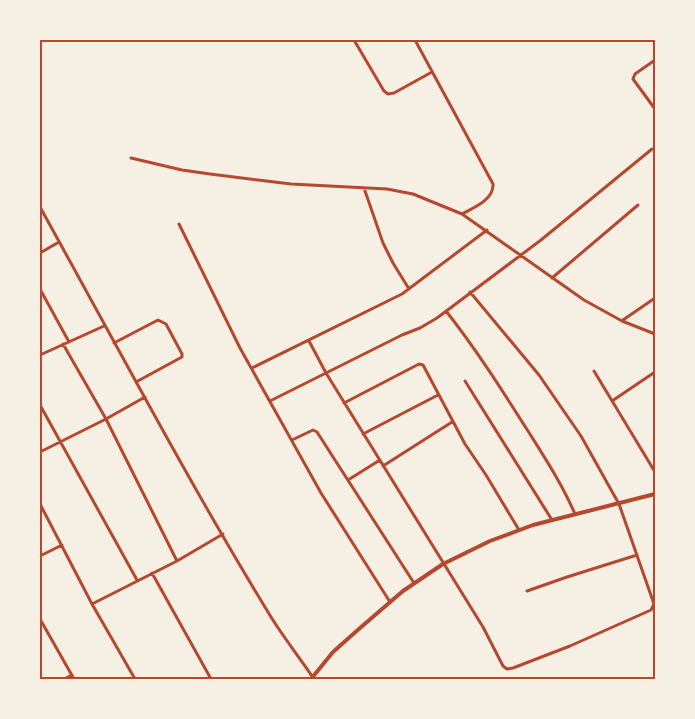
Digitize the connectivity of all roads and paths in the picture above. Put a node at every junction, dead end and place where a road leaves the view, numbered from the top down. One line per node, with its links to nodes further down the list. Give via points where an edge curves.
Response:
1 (354, 40): 4 (street, via 388,94)
2 (415, 40): 4 (street)
3 (655, 60): 5 (street, via 633,78)
4 (432, 72): 11 (street, via 493,184 486,199)
5 (655, 109)
6 (652, 149): 16 (street)
7 (131, 158): 8 (street, via 210,174 291,184)
8 (364, 188): 11 (street, via 413,194); 18 (street, via 383,243)
9 (638, 205): 17 (street)
10 (40, 207): 14 (street)
11 (462, 214): 13 (street)
12 (178, 224): 31 (street)
13 (486, 230): 16 (street); 18 (street)
14 (59, 242): 15 (street); 24 (street)
15 (40, 252)
16 (521, 254): 17 (street); 20 (street)
17 (552, 278): 23 (street)
18 (409, 288): 26 (street)
19 (40, 289): 27 (street)
20 (470, 292): 22 (street); 55 (street, via 539,375 580,436)
21 (655, 298): 23 (street)
22 (446, 311): 34 (street, via 420,328); 56 (street, via 472,344 550,466)
23 (622, 321): 25 (street)
24 (104, 326): 27 (street); 28 (street)
25 (655, 334)
26 (308, 341): 31 (street); 34 (street)
27 (69, 342): 29 (street)
28 (114, 342): 36 (street); 36 (street, via 158,320 166,324 182,357)
29 (63, 344): 30 (street); 43 (street)
30 (40, 356)
31 (252, 368): 39 (street)
32 (594, 371): 40 (street)
33 (655, 372): 40 (street)
34 (326, 373): 39 (street); 41 (street)
35 (465, 381): 57 (street)
36 (136, 382): 38 (street)
37 (438, 395): 41 (street, via 421,364); 44 (street); 45 (street)
38 (145, 396): 43 (street); 59 (street)
39 (270, 401): 46 (street)
40 (612, 401): 51 (street)
41 (344, 403): 45 (street)
42 (40, 405): 47 (street)
43 (106, 419): 47 (street); 63 (street)
44 (452, 422): 50 (street); 58 (street)
45 (364, 434): 49 (street)
46 (292, 440): 52 (street, via 316,431); 69 (street, via 321,493)
47 (60, 441): 48 (street); 66 (street)
48 (40, 452)
49 (380, 460): 50 (street); 52 (street)
50 (383, 466): 64 (street)
51 (655, 472)
52 (348, 480): 67 (street)
53 (655, 494): 55 (street)
54 (40, 504): 60 (street)
55 (619, 504): 56 (street); 61 (street)
56 (575, 514): 57 (street)
57 (552, 520): 58 (street)
58 (519, 531): 64 (street)
59 (222, 534): 63 (street); 73 (street, via 272,618)
60 (62, 545): 62 (street); 70 (street)
61 (637, 554): 64 (street, via 653,601 652,609 509,669 504,666); 68 (street)
62 (40, 556)
63 (177, 561): 65 (street)
64 (443, 564): 67 (street)
65 (152, 573): 66 (street); 77 (street)
66 (137, 580): 70 (street)
67 (414, 584): 69 (street)
68 (527, 591)
69 (390, 602): 73 (street, via 333,652)
70 (92, 604): 76 (street)
71 (40, 620): 72 (street)
72 (72, 675): 74 (street); 75 (street)
73 (313, 678)
74 (64, 679)
75 (74, 679)
76 (135, 679)
77 (211, 679)

